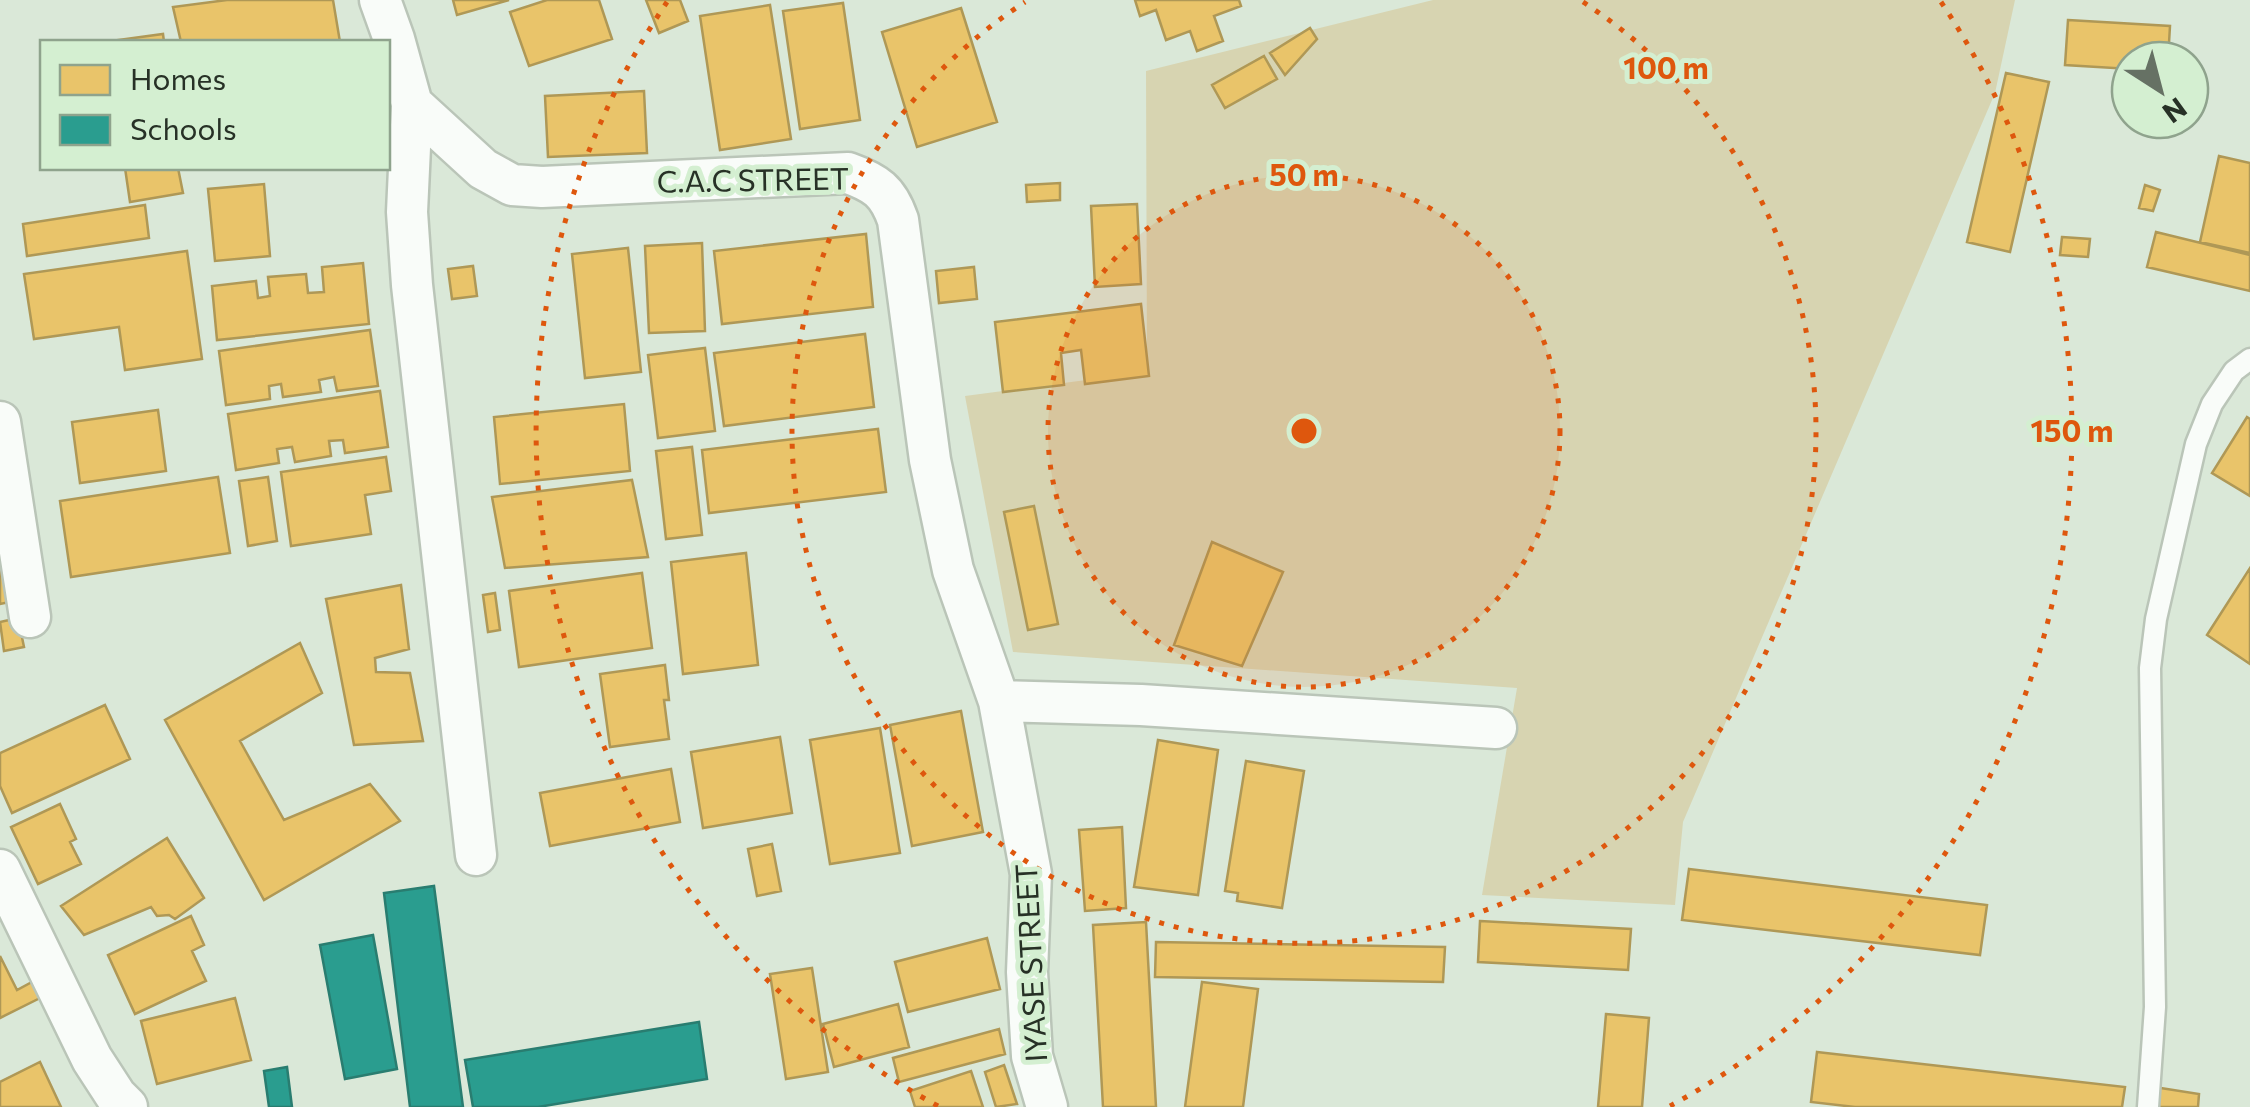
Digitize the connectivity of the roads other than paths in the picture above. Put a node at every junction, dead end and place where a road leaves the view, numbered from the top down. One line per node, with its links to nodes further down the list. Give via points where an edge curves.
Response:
1 (380, 0): 2 (street)
2 (412, 104): 6 (street, C.A.C STREET, via 483,169 512,185 848,173 873,182 898,220 930,460 953,570); 8 (street, via 412,285)
3 (2250, 359): 12 (lane, via 2212,404 2196,444 2156,620 2150,668 2155,1007)
4 (0, 422): 5 (street)
5 (30, 616)
6 (999, 701): 7 (street); 11 (street, IYASE STREET, via 1031,874 1026,972 1032,1056)
7 (1496, 728)
8 (476, 854)
9 (0, 870): 10 (street, via 92,1059)
10 (127, 1107)
11 (1047, 1107)
12 (2148, 1107)

